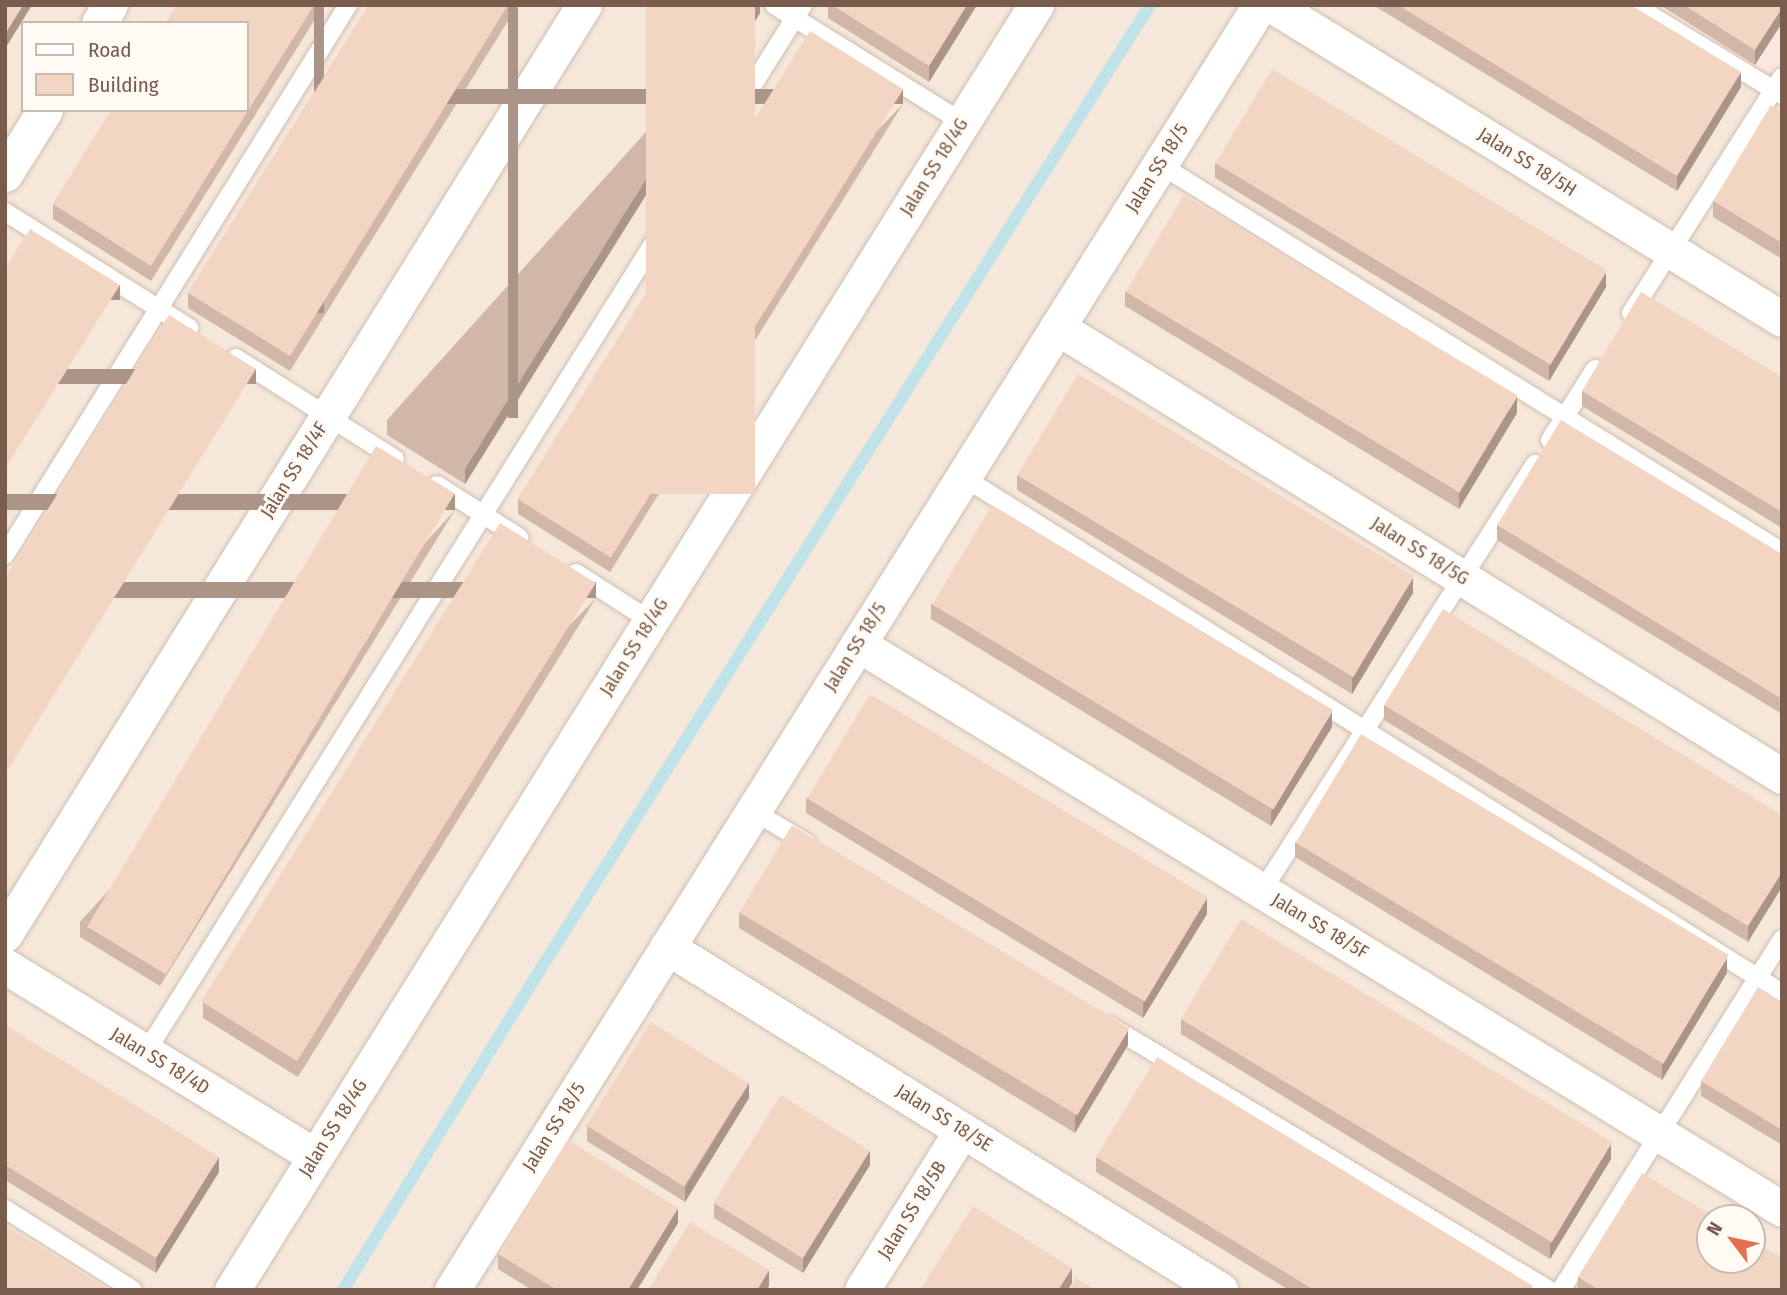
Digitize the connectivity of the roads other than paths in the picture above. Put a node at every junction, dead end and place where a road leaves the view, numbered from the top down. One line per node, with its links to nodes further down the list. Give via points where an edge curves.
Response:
1 (110, 5): 10 (street)
2 (348, 5): 18 (lane)
3 (584, 5): 23 (street, Jalan SS 18/4F)
4 (774, 5): 9 (lane)
5 (1036, 5): 13 (street, Jalan SS 18/4G)
6 (1259, 5): 14 (street, Jalan SS 18/5)
7 (1272, 5): 17 (street, Jalan SS 18/5H)
8 (1634, 5): 11 (lane)
9 (799, 12): 13 (lane); 26 (lane)
10 (101, 21)
11 (1779, 88): 17 (lane)
12 (44, 112): 15 (street)
13 (962, 122): 32 (street, Jalan SS 18/4G)
14 (1159, 164): 20 (street, Jalan SS 18/5); 24 (lane)
15 (5, 174)
16 (5, 212): 18 (lane)
17 (1671, 251): 19 (street, Jalan SS 18/5H); 21 (lane)
18 (159, 309): 23 (lane); 29 (lane)
19 (1782, 319)
20 (1057, 327): 25 (street, Jalan SS 18/5); 31 (street, Jalan SS 18/5G)
21 (1621, 328)
22 (1607, 350): 24 (lane)
23 (328, 416): 26 (lane); 39 (street, Jalan SS 18/4F)
24 (1565, 417): 28 (lane); 31 (lane)
25 (964, 477): 33 (street, Jalan SS 18/5); 34 (lane)
26 (483, 515): 27 (lane); 46 (lane)
27 (539, 550)
28 (1782, 552)
29 (5, 555)
30 (561, 564): 32 (lane)
31 (1462, 577): 34 (lane); 35 (street, Jalan SS 18/5G)
32 (651, 621): 49 (street, Jalan SS 18/4G)
33 (858, 644): 36 (street, Jalan SS 18/5); 38 (street, Jalan SS 18/5F)
34 (1365, 730): 38 (lane); 43 (lane)
35 (1782, 776)
36 (753, 811): 37 (lane); 41 (street, Jalan SS 18/5)
37 (824, 854)
38 (1262, 891): 48 (street, Jalan SS 18/5F)
39 (5, 934)
40 (1782, 939): 43 (lane)
41 (667, 947): 47 (street, Jalan SS 18/5E); 54 (street, Jalan SS 18/5)
42 (5, 966): 46 (street, Jalan SS 18/4D)
43 (1758, 977): 44 (lane); 48 (lane)
44 (1782, 993)
45 (1098, 1018): 57 (lane)
46 (146, 1052): 49 (street, Jalan SS 18/4D)
47 (962, 1130): 55 (street, Jalan SS 18/5B); 56 (street, Jalan SS 18/5E)
48 (1659, 1134): 51 (street, Jalan SS 18/5F); 58 (lane)
49 (316, 1156): 53 (street, Jalan SS 18/4G)
50 (5, 1209): 52 (lane)
51 (1782, 1209)
52 (134, 1290)
53 (232, 1290)
54 (452, 1290)
55 (862, 1290)
56 (1220, 1290)
57 (1549, 1290)
58 (1561, 1290)

